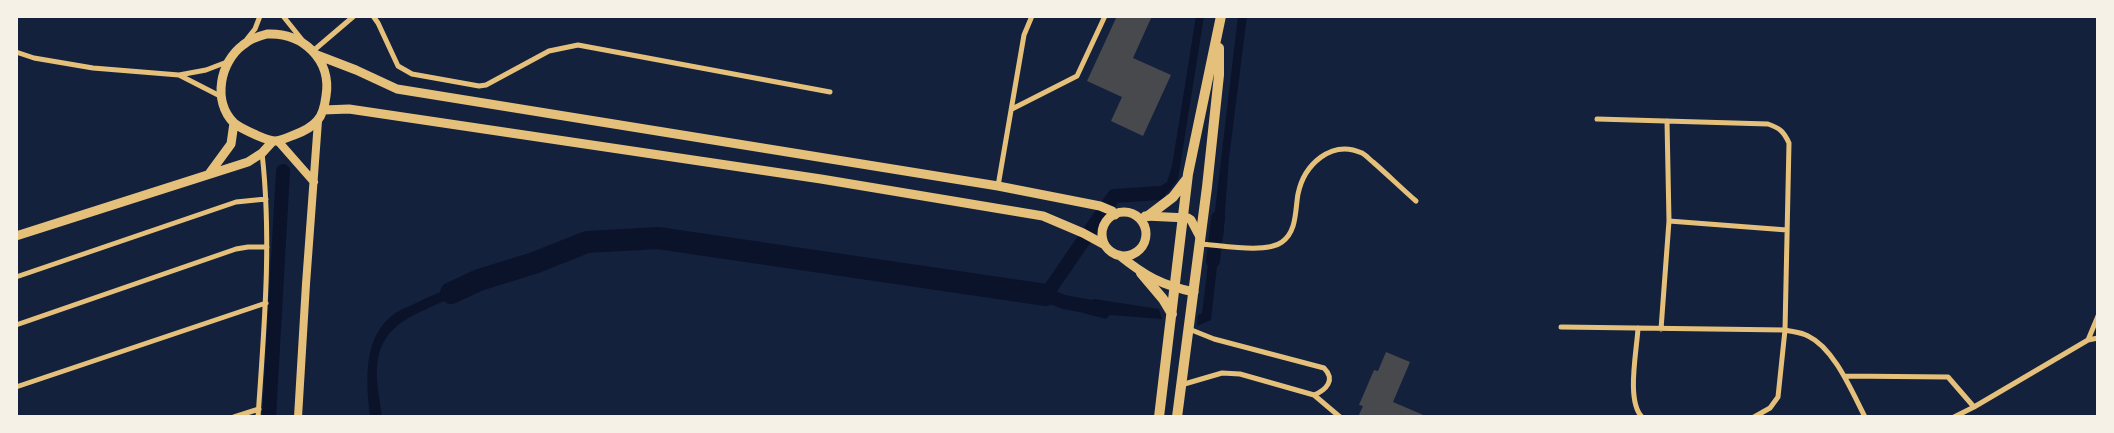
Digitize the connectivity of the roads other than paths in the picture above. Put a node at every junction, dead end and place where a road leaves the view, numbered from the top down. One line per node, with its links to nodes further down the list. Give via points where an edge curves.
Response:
1 (260, 16): 10 (street)
2 (282, 16): 9 (street)
3 (354, 16): 12 (street)
4 (373, 16): 15 (street, via 398,66 404,70 479,86 495,82 549,51 578,45)
5 (1032, 16): 17 (street, via 1024,35)
6 (1105, 16): 17 (street, via 1077,76)
7 (1221, 16): 8 (main road)
8 (1218, 35): 26 (main road); 38 (main road, via 1219,75)
9 (304, 43): 10 (main road, via 290,36 274,34); 12 (main road)
10 (244, 44): 13 (main road)
11 (16, 52): 14 (street, via 93,68)
12 (315, 53): 18 (main road, via 325,70 328,87); 28 (main road, via 397,89)
13 (227, 62): 14 (street); 16 (main road, via 222,79)
14 (179, 75): 16 (street)
15 (830, 92)
16 (222, 97): 22 (main road)
17 (1012, 109): 28 (street)
18 (323, 110): 20 (main road); 39 (main road, via 349,109 821,179 1043,216)
19 (1597, 119): 21 (street)
20 (318, 121): 23 (main road, via 301,132); 27 (street)
21 (1667, 121): 35 (street); 36 (street, via 1768,124 1785,133 1789,143)
22 (234, 123): 23 (main road); 25 (main road, via 231,144)
23 (276, 141): 24 (main road); 27 (street)
24 (262, 153): 25 (main road, via 248,162); 29 (street)
25 (209, 174): 37 (main road)
26 (1188, 174): 33 (main road, via 1174,197); 34 (main road)
27 (314, 182): 65 (street)
28 (998, 186): 31 (main road, via 1100,206)
29 (266, 199): 40 (street); 43 (street, via 236,202)
30 (1416, 200): 38 (street, via 1362,153 1334,150 1310,166 1299,191 1293,230 1283,242 1271,248)
31 (1113, 213): 32 (main road, via 1126,212); 39 (main road, via 1103,228)
32 (1137, 216): 33 (main road); 41 (main road, via 1144,226 1144,243 1131,255)
33 (1148, 216): 34 (main road)
34 (1182, 216): 38 (main road, via 1191,220); 44 (main road)
35 (1669, 221): 36 (street); 53 (street)
36 (1787, 230): 54 (street)
37 (16, 236)
38 (1202, 242): 45 (main road)
39 (1105, 245): 41 (main road)
40 (267, 247): 46 (street); 49 (street, via 236,249)
41 (1119, 255): 42 (main road)
42 (1141, 273): 44 (main road); 47 (main road, via 1163,298)
43 (16, 276)
44 (1174, 288): 45 (main road); 47 (main road)
45 (1194, 292): 52 (main road)
46 (266, 303): 59 (street); 62 (street)
47 (1172, 315): 66 (main road)
48 (2098, 316): 56 (street)
49 (16, 325)
50 (1561, 327): 51 (street)
51 (1638, 328): 53 (street); 69 (street, via 1633,391 1635,406)
52 (1189, 329): 58 (main road); 60 (street, via 1324,368 1330,376 1330,383)
53 (1661, 329): 54 (street)
54 (1785, 330): 57 (street, via 1806,335 1820,343); 70 (street, via 1778,397 1770,408)
55 (2098, 338): 56 (street)
56 (2088, 340): 61 (street)
57 (1844, 376): 61 (street, via 1948,377); 71 (street)
58 (1181, 385): 60 (street, via 1231,372); 67 (main road)
59 (16, 387)
60 (1314, 395): 68 (street)
61 (1974, 407): 72 (street)
62 (259, 409): 63 (street); 64 (street)
63 (234, 417)
64 (258, 417)
65 (298, 417)
66 (1159, 417)
67 (1177, 417)
68 (1340, 417)
69 (1642, 417)
70 (1754, 417)
71 (1865, 417)
72 (1954, 417)

